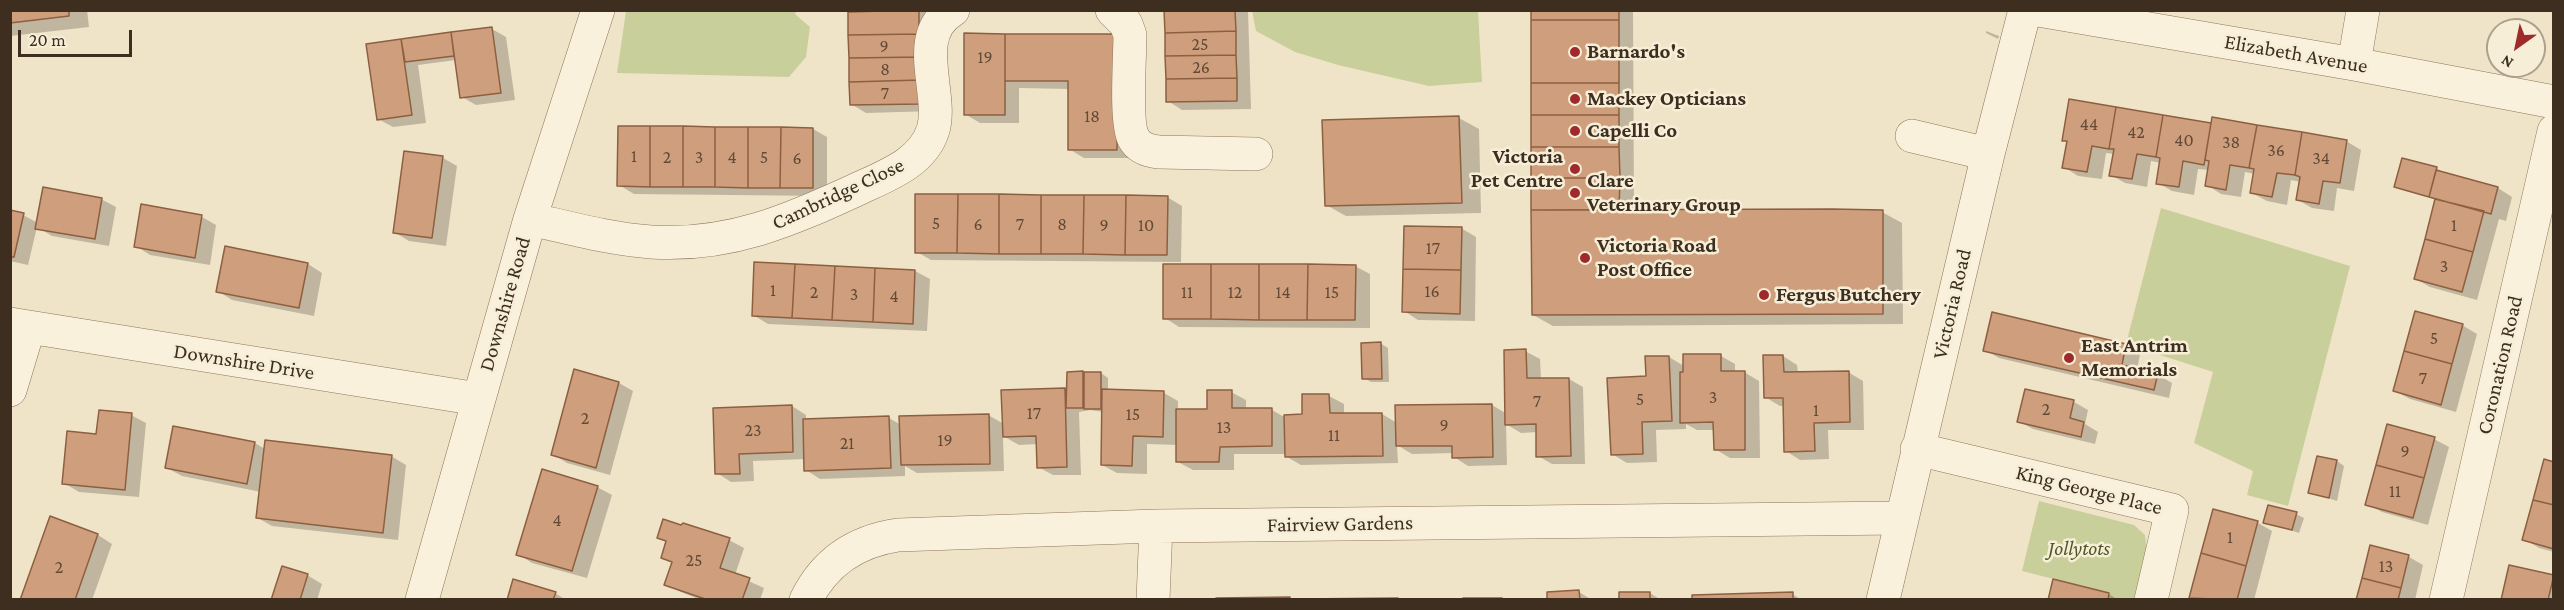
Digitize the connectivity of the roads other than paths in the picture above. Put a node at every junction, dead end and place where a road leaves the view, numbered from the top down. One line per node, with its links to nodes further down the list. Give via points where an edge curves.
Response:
1 (598, 10): 13 (street, Downshire Road)
2 (953, 10): 13 (street, Cambridge Close, via 939,26 931,47 933,130 907,164 874,182 790,220 702,241 625,239)
3 (1112, 10): 11 (street, via 1126,24 1130,35 1130,126 1137,143 1159,152)
4 (2025, 10): 12 (street, Victoria Road)
5 (2038, 10): 7 (street, Elizabeth Avenue)
6 (2363, 10): 7 (street)
7 (2354, 64): 8 (street, Elizabeth Avenue)
8 (2553, 102)
9 (2553, 131): 25 (street, Coronation Road)
10 (1912, 136): 12 (street)
11 (1256, 154)
12 (1988, 154): 17 (street, Victoria Road)
13 (530, 219): 16 (street, Downshire Road)
14 (20, 326): 15 (street); 16 (street, Downshire Drive)
15 (10, 390)
16 (478, 399): 20 (street, Downshire Road)
17 (1917, 448): 18 (street, Victoria Road); 24 (street, King George Place, via 2172,510)
18 (1901, 518): 19 (street, Fairview Gardens); 23 (street, Victoria Road)
19 (1156, 526): 21 (street, Fairview Gardens, via 877,538 858,545 831,565 815,582); 22 (street)
20 (422, 600)
21 (806, 600)
22 (1153, 600)
23 (1883, 600)
24 (2151, 600)
25 (2446, 600)

